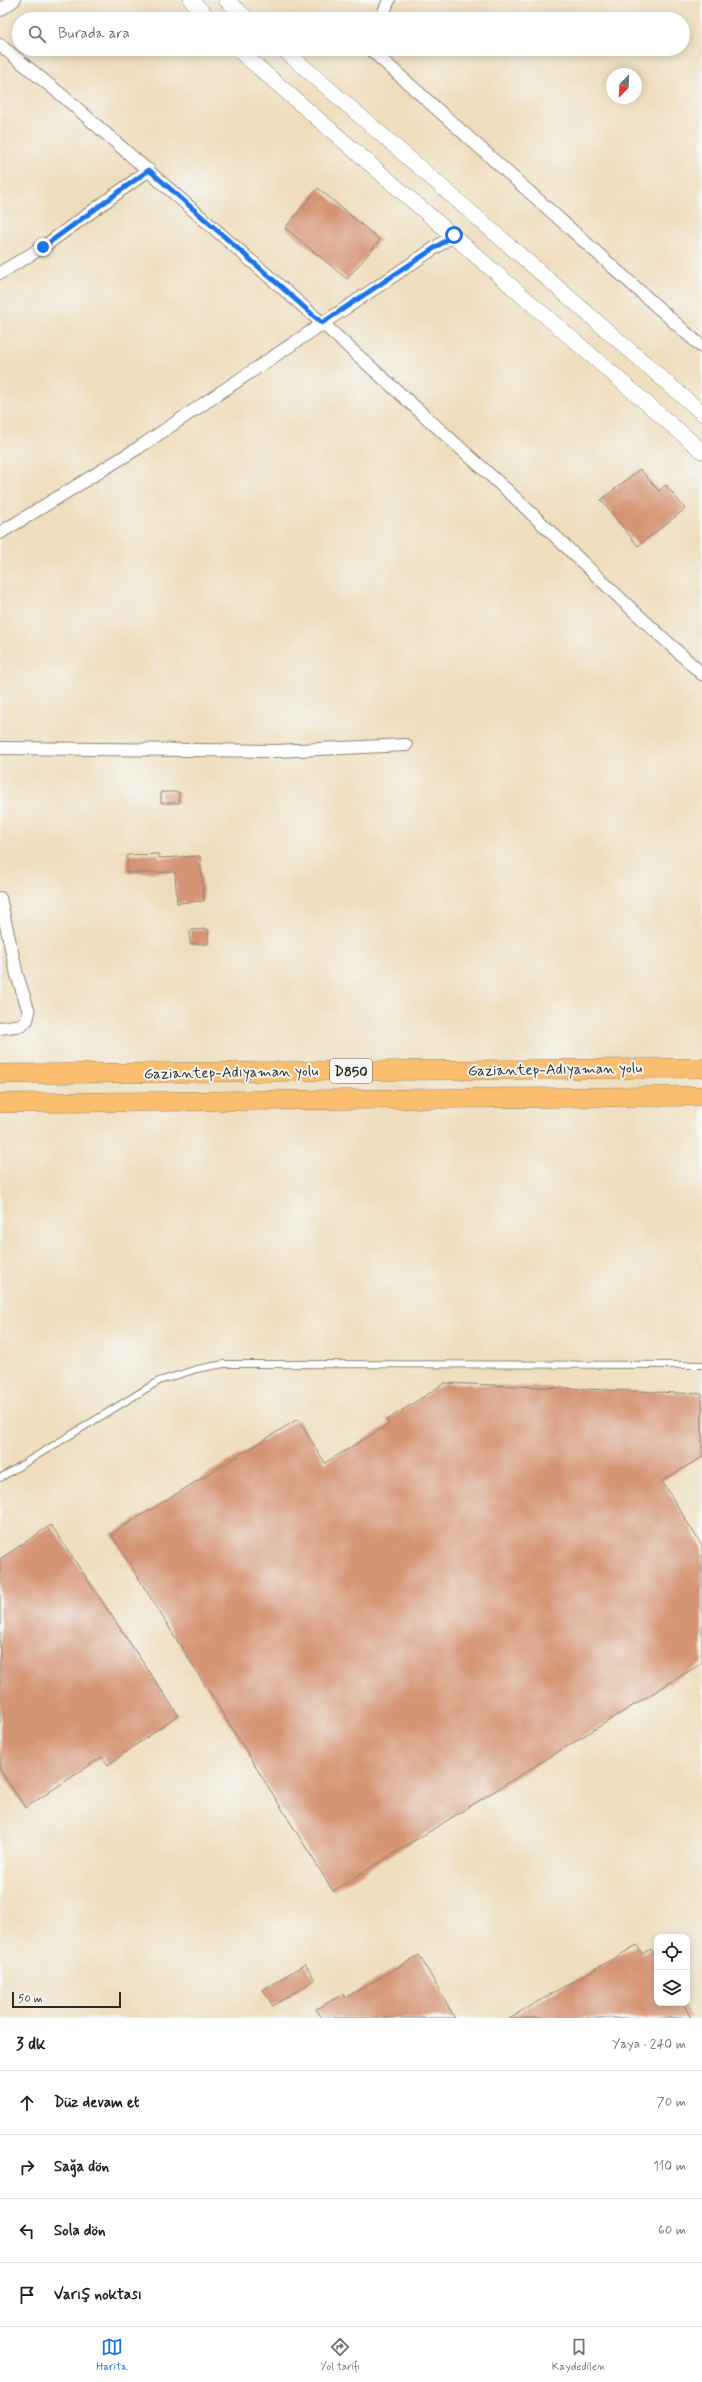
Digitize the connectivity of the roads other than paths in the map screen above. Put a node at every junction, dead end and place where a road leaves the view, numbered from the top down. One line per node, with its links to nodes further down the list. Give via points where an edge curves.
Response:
1 (14, 0): 5 (street)
2 (191, 0): 6 (street)
3 (226, 0): 7 (street)
4 (389, 0): 8 (street)
5 (0, 10)
6 (202, 12)
7 (240, 12)
8 (383, 12)
9 (0, 45): 10 (street)
10 (12, 55)
11 (13, 56): 15 (street)
12 (245, 56): 16 (street)
13 (291, 56): 20 (street)
14 (378, 56): 19 (street)
15 (149, 170): 17 (street, via 43,247); 18 (street)
16 (454, 235): 18 (street); 21 (street)
17 (0, 273)
18 (322, 323): 22 (street, via 138,448); 23 (street, via 505,488)
19 (702, 347)
20 (702, 413)
21 (702, 451)
22 (0, 533)
23 (702, 674)
24 (406, 745): 25 (street, via 276,751)
25 (0, 748)
26 (0, 898): 27 (street, via 17,975 29,1012 27,1020 22,1025)
27 (0, 1028)
28 (702, 1068): 29 (highway, Gaziantep-Adıyaman yolu / D850)
29 (0, 1074)
30 (702, 1096): 31 (highway, Gaziantep-Adıyaman yolu / D850)
31 (0, 1103)
32 (702, 1364): 33 (lane, via 224,1364 159,1381)
33 (0, 1478)

